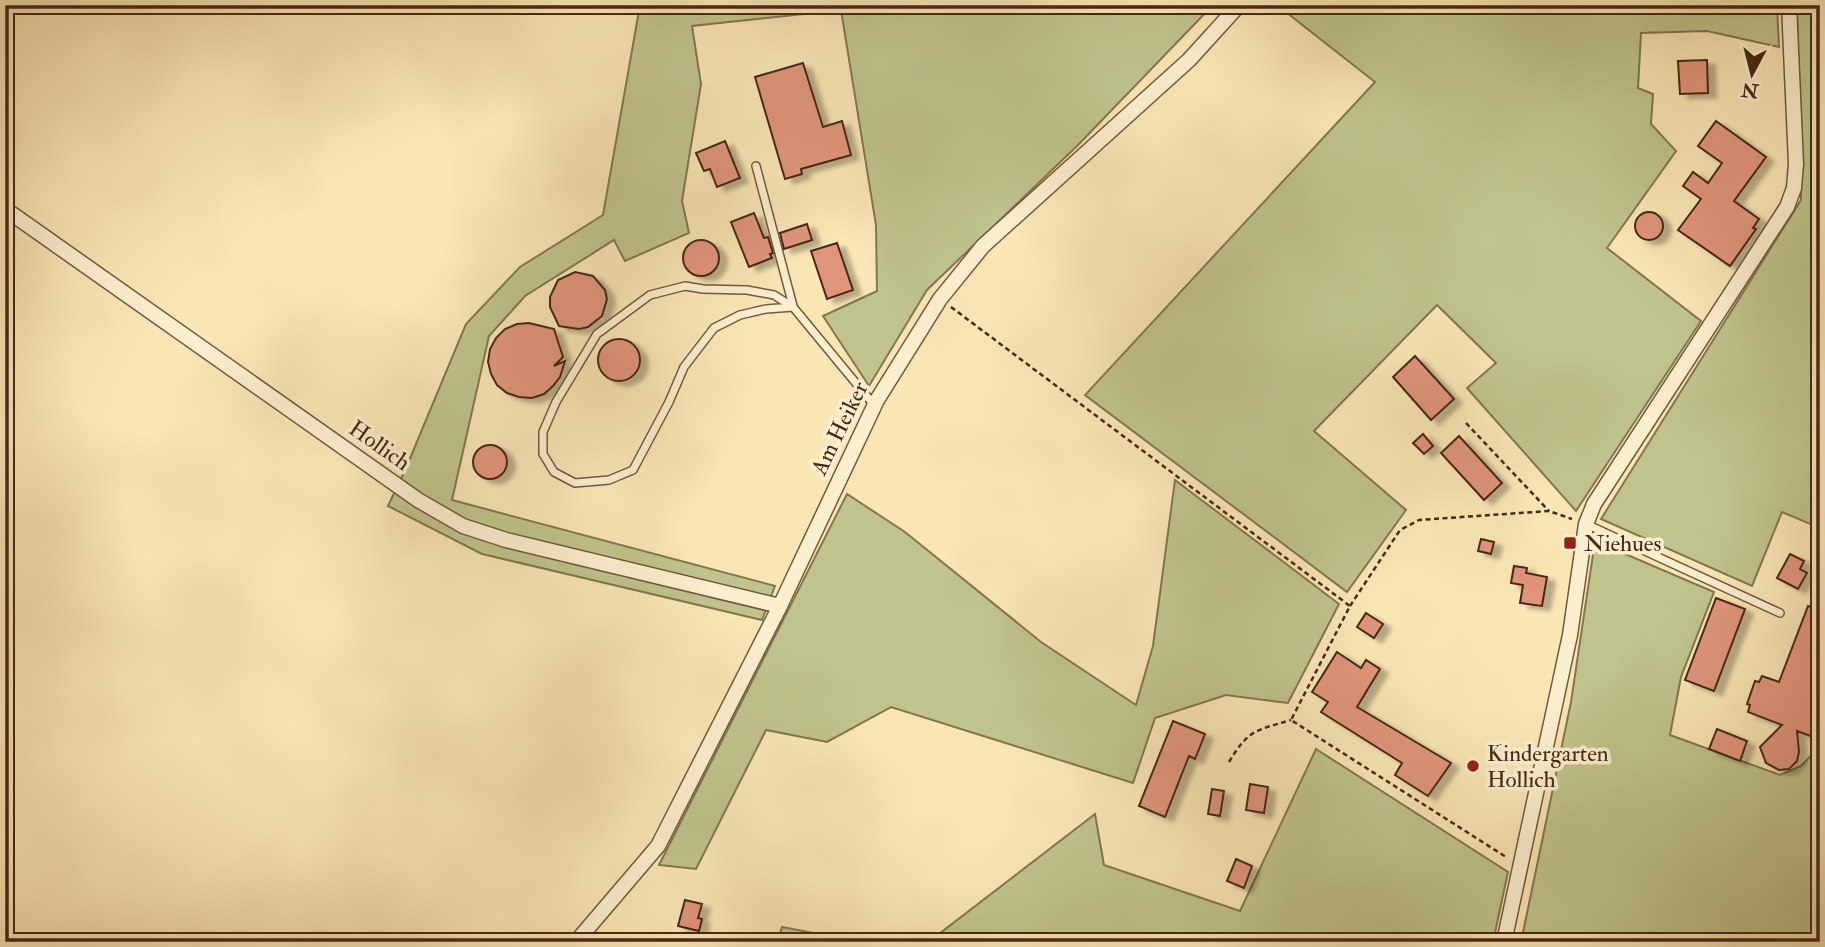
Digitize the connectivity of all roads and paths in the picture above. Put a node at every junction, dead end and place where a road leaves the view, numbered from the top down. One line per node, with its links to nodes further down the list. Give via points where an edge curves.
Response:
1 (1238, 5): 5 (street, Am Heiker, via 1189,60 983,246)
2 (1789, 5): 10 (street, via 1796,164 1787,207 1594,504)
3 (756, 166): 6 (lane)
4 (5, 209): 11 (street, Hollich, via 418,500 463,526)
5 (940, 299): 7 (street, Am Heiker); 12 (path)
6 (793, 307): 6 (lane, via 740,315 714,328 684,367 633,470 608,480 575,483 554,472 543,454 543,432 556,402 597,334 650,295 685,286 747,290 774,295); 7 (lane)
7 (874, 405): 11 (street, Am Heiker)
8 (1465, 423): 9 (path)
9 (1549, 512): 10 (path); 12 (path, via 1419,520 1400,530)
10 (1586, 524): 13 (lane); 16 (street, via 1570,635)
11 (780, 606): 17 (street, Am Heiker, via 658,846)
12 (1350, 606): 14 (path)
13 (1780, 614)
14 (1291, 720): 15 (path, via 1243,739); 16 (path)
15 (1229, 762)
16 (1521, 865): 18 (street)
17 (576, 942)
18 (1504, 942)

